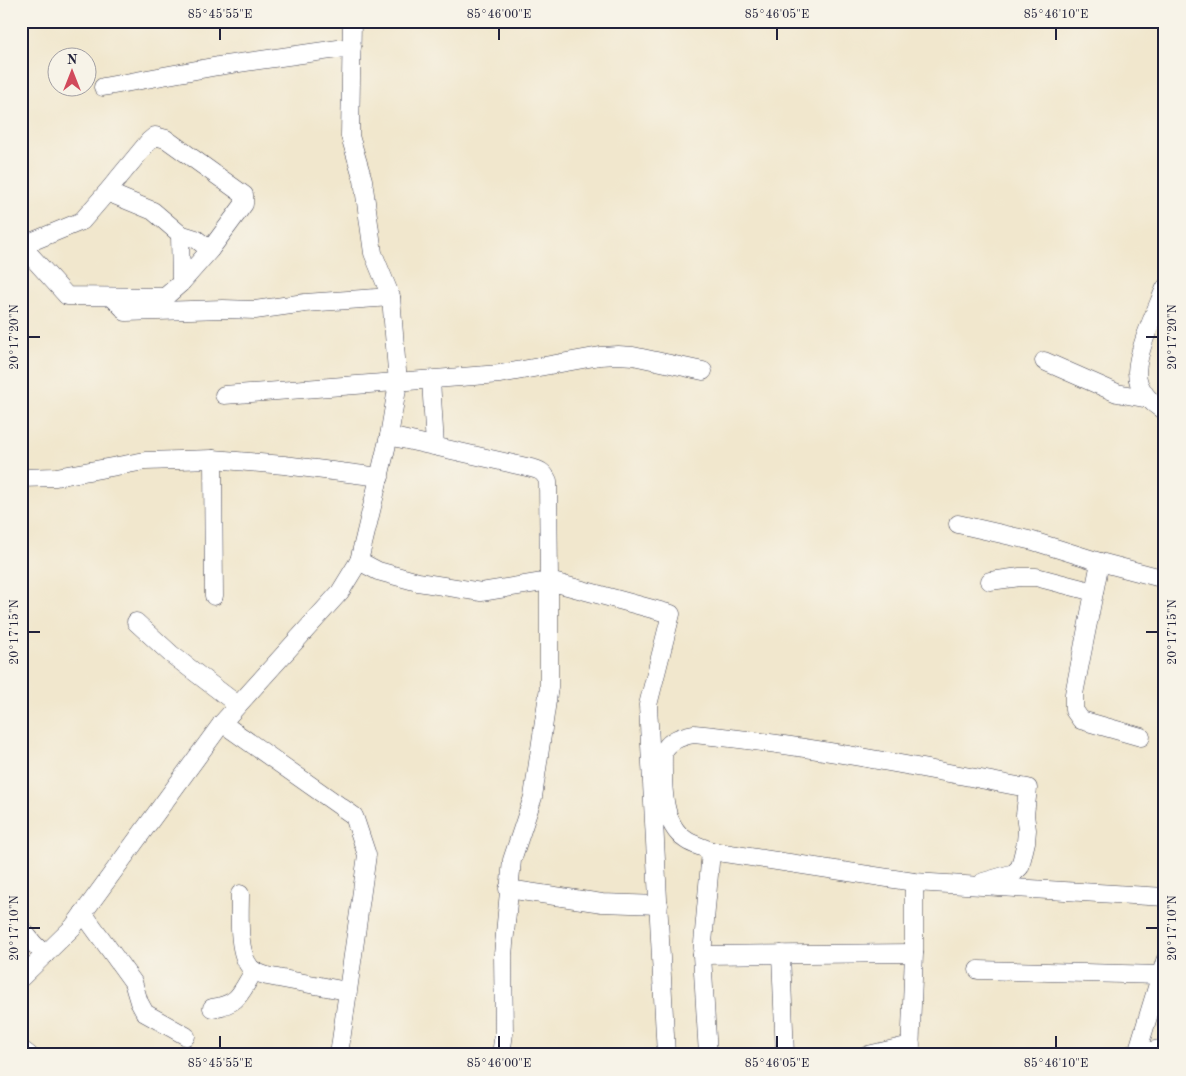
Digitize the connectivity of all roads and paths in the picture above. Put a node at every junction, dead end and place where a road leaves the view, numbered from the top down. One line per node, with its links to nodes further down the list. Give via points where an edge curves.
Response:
1 (352, 21): 2 (street)
2 (352, 47): 3 (street); 11 (street, via 350,136 363,180 373,253)
3 (103, 87)
4 (107, 192): 5 (street, via 153,211); 6 (street, via 82,221); 7 (street, via 148,141 155,136 166,139 244,195 244,204)
5 (180, 234): 7 (street, via 196,239); 8 (street)
6 (22, 246): 10 (street, via 67,296)
7 (210, 250): 8 (street)
8 (181, 283): 10 (street, via 165,297)
9 (1165, 288): 17 (street, via 1141,352 1137,373 1143,392)
10 (112, 297): 11 (street, via 126,312 146,313 255,310 312,302)
11 (391, 297): 15 (street)
12 (1044, 361): 17 (street, via 1117,393)
13 (703, 371): 14 (street, via 618,355 500,374)
14 (431, 380): 15 (street); 20 (street)
15 (398, 382): 16 (street); 19 (street)
16 (224, 395)
17 (1149, 399): 18 (street)
18 (1165, 411)
19 (389, 436): 20 (street); 22 (street)
20 (435, 446): 28 (street, via 540,470 544,474 548,481)
21 (212, 459): 22 (street); 23 (street, via 144,461 56,477); 31 (street)
22 (380, 477): 25 (street)
23 (21, 478)
24 (958, 524): 26 (street, via 1033,541)
25 (360, 561): 28 (street, via 378,571 418,582 481,592); 33 (street, via 340,592)
26 (1100, 562): 27 (street); 30 (street)
27 (1165, 579)
28 (549, 581): 39 (street, via 549,686 533,797 512,860); 42 (street, via 671,614 648,705)
29 (990, 581): 30 (street, via 1036,577)
30 (1094, 592): 35 (street, via 1074,694 1074,710 1081,720)
31 (214, 596)
32 (136, 622): 33 (street, via 171,654)
33 (238, 705): 34 (street)
34 (222, 723): 43 (street); 53 (street, via 354,816 367,855)
35 (1141, 736)
36 (711, 850): 37 (street); 38 (street, via 685,840 666,810 663,753 666,746 683,736 694,734 757,740 1028,788 1026,842 1018,870); 45 (street)
37 (914, 882): 38 (street); 47 (street)
38 (970, 886): 41 (street)
39 (508, 889): 42 (street, via 602,903); 62 (street)
40 (240, 894): 51 (street, via 241,938 248,965)
41 (1165, 897)
42 (659, 905): 63 (street)
43 (83, 913): 48 (street); 55 (street, via 133,982 145,1013)
44 (21, 928): 48 (street)
45 (702, 954): 46 (street); 64 (street)
46 (781, 954): 47 (street); 65 (street)
47 (914, 954): 58 (street)
48 (45, 955): 52 (street)
49 (1162, 968): 50 (street); 59 (street)
50 (978, 970)
51 (254, 971): 53 (street); 54 (street, via 235,1001)
52 (21, 978)
53 (347, 991): 61 (street)
54 (212, 1008)
55 (186, 1036)
56 (1165, 1048): 59 (street)
57 (21, 1049): 60 (street)
58 (910, 1050): 66 (street)
59 (1133, 1054)
60 (29, 1055)
61 (339, 1055)
62 (501, 1055)
63 (666, 1055)
64 (708, 1055)
65 (785, 1055)
66 (868, 1055)

